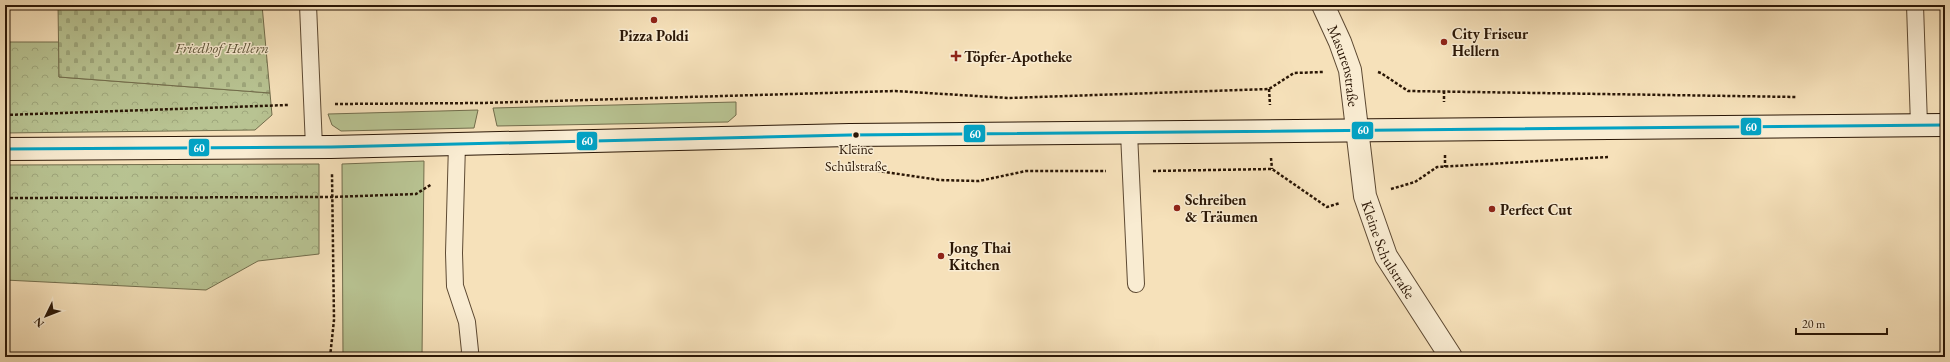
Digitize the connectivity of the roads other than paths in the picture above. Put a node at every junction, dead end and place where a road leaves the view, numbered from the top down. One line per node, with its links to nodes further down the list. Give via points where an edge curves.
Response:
1 (308, 5): 9 (lane, via 312,104)
2 (1915, 5): 4 (lane)
3 (1328, 6): 6 (main road, Masurenstraße, via 1350,70)
4 (1919, 125): 5 (main road); 6 (main road)
5 (1945, 125)
6 (1358, 130): 7 (main road); 13 (main road, Kleine Schulstraße, via 1365,196 1386,256)
7 (1129, 133): 8 (main road, via 731,137); 11 (lane)
8 (458, 144): 9 (main road); 12 (lane, via 455,286 467,322)
9 (323, 147): 10 (main road)
10 (5, 149)
11 (1136, 284)
12 (469, 357)
13 (1451, 357)

